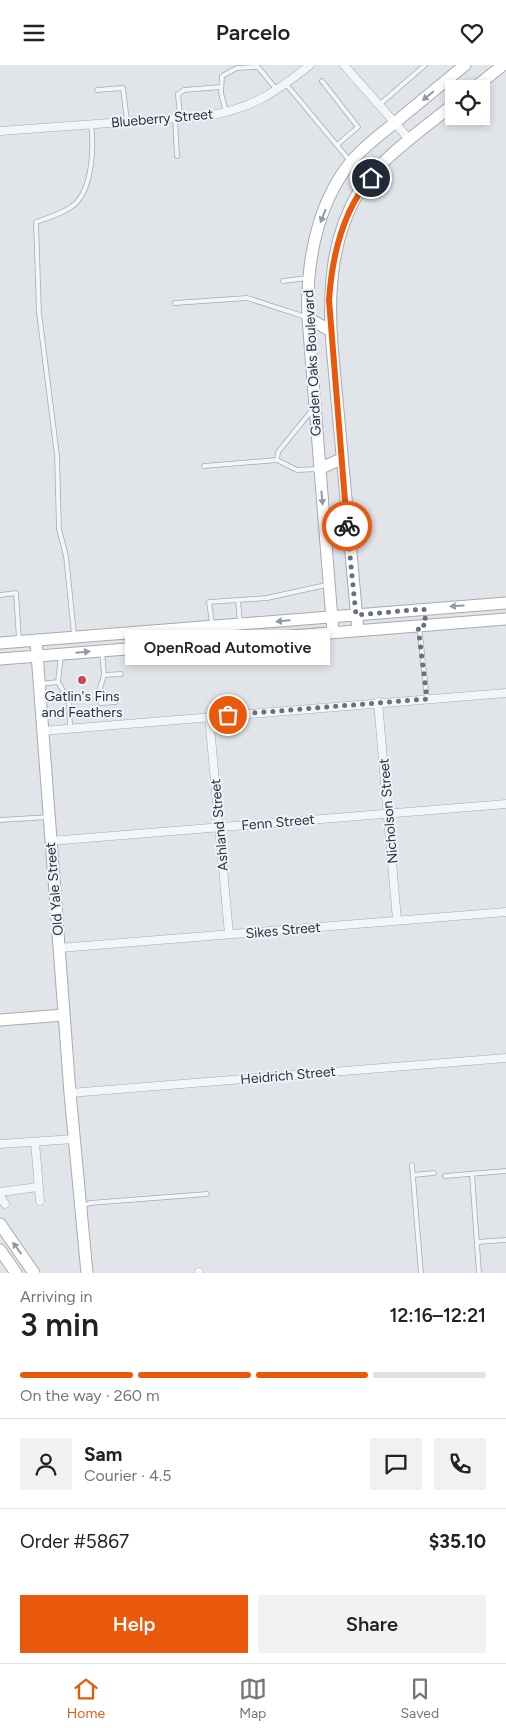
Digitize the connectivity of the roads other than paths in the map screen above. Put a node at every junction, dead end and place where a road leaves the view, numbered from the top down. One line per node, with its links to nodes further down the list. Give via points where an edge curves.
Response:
1 (310, 65): 8 (street, Blueberry Street)
2 (344, 65): 12 (street)
3 (425, 65): 12 (lane)
4 (465, 65): 17 (street, Garden Oaks Boulevard, one-way to 17)
5 (503, 65): 6 (street)
6 (484, 80)
7 (322, 81): 21 (lane, via 358,127)
8 (286, 84): 11 (street, Blueberry Street); 21 (lane)
9 (221, 87): 11 (lane, via 222,75 248,66 258,67); 14 (lane); 15 (lane, via 178,93)
10 (97, 90): 16 (lane, via 123,89)
11 (277, 91): 14 (street, Blueberry Street)
12 (379, 105): 17 (street)
13 (445, 111): 20 (street, Garden Oaks Boulevard)
14 (226, 113): 15 (street, Blueberry Street)
15 (177, 118): 16 (street, Blueberry Street); 22 (lane)
16 (127, 121): 18 (street, Blueberry Street)
17 (394, 123): 20 (street); 23 (street, Garden Oaks Boulevard)
18 (91, 124): 19 (street, Blueberry Street); 48 (lane, via 94,141 92,161 81,197 73,206 36,222 39,313 57,455 59,529 66,556)
19 (0, 131)
20 (409, 139): 28 (street, Garden Oaks Boulevard, via 359,192 344,226 332,267)
21 (337, 145): 23 (lane)
22 (177, 156)
23 (351, 162): 24 (street, Garden Oaks Boulevard, one-way to 24, via 338,179 321,221)
24 (308, 278): 25 (lane); 27 (street, Garden Oaks Boulevard)
25 (283, 281)
26 (175, 303): 27 (lane, via 247,298)
27 (308, 318): 28 (street); 29 (street, Garden Oaks Boulevard)
28 (331, 331): 30 (street, Garden Oaks Boulevard)
29 (314, 407): 31 (lane, via 278,452); 33 (street, Garden Oaks Boulevard)
30 (341, 459): 33 (street); 39 (street, Garden Oaks Boulevard)
31 (277, 460): 32 (lane); 33 (lane, via 297,470)
32 (204, 466)
33 (319, 469): 34 (street, Garden Oaks Boulevard, one-way to 34)
34 (329, 585): 36 (lane, via 267,598); 40 (street, Garden Oaks Boulevard)
35 (0, 595): 50 (lane, via 16,593)
36 (238, 600): 42 (lane); 44 (lane, via 209,602)
37 (506, 603): 38 (street, one-way to 38)
38 (424, 609): 39 (street); 43 (street)
39 (356, 615): 40 (street); 46 (street, Garden Oaks Boulevard)
40 (331, 617): 42 (street, one-way to 42); 47 (street, Garden Oaks Boulevard)
41 (506, 619): 43 (street)
42 (240, 624): 44 (street)
43 (422, 625): 46 (street); 62 (lane)
44 (212, 626): 45 (street)
45 (195, 627): 48 (street); 52 (street)
46 (358, 630): 47 (street)
47 (333, 632): 52 (street)
48 (74, 637): 49 (street)
49 (36, 640): 50 (street); 55 (street, Old Yale Street)
50 (20, 641): 51 (street)
51 (0, 643)
52 (197, 643): 53 (street)
53 (102, 650): 54 (street, one-way to 53); 58 (lane)
54 (60, 654): 55 (street); 59 (lane)
55 (37, 655): 56 (street); 60 (street, Old Yale Street)
56 (0, 659)
57 (121, 674): 58 (lane)
58 (104, 675): 63 (lane, via 100,688 101,703)
59 (58, 682): 60 (lane); 66 (lane, via 69,701)
60 (39, 684): 67 (street, Old Yale Street)
61 (506, 693): 62 (street)
62 (427, 699): 64 (street)
63 (116, 702)
64 (378, 702): 65 (street); 69 (street, Nicholson Street)
65 (210, 716): 66 (street); 72 (street, Ashland Street)
66 (70, 728): 67 (street)
67 (42, 731): 70 (street, Old Yale Street)
68 (506, 804): 69 (street, Fenn Street)
69 (388, 813): 72 (street, Fenn Street); 75 (street, Nicholson Street)
70 (48, 817): 71 (lane); 73 (street, Old Yale Street)
71 (0, 820)
72 (219, 827): 73 (street, Fenn Street); 76 (street, Ashland Street)
73 (50, 841): 77 (street, Old Yale Street)
74 (506, 912): 75 (street, Sikes Street)
75 (397, 920): 76 (street, Sikes Street)
76 (229, 934): 77 (street, Sikes Street)
77 (59, 948): 78 (street, Old Yale Street)
78 (64, 1015): 79 (street); 81 (street, Old Yale Street)
79 (0, 1020)
80 (506, 1058): 81 (street, Heidrich Street)
81 (70, 1093): 82 (street, Old Yale Street)
82 (74, 1139): 83 (street); 97 (street, Old Yale Street)
83 (35, 1142): 84 (street); 91 (street)
84 (0, 1144)
85 (412, 1165): 89 (lane)
86 (506, 1171): 88 (lane)
87 (434, 1173): 89 (lane)
88 (472, 1173): 90 (lane); 100 (lane)
89 (413, 1175): 105 (lane)
90 (445, 1176)
91 (38, 1187): 92 (street); 95 (street)
92 (0, 1192)
93 (207, 1194): 97 (lane, via 90,1203)
94 (0, 1196): 96 (street)
95 (40, 1201)
96 (5, 1204)
97 (81, 1207): 104 (street, Old Yale Street)
98 (0, 1224): 103 (street, one-way to 98)
99 (506, 1240): 100 (lane)
100 (477, 1242): 106 (lane)
101 (0, 1251): 102 (street)
102 (16, 1273)
103 (34, 1273)
104 (87, 1273)
105 (421, 1273)
106 (479, 1273)

